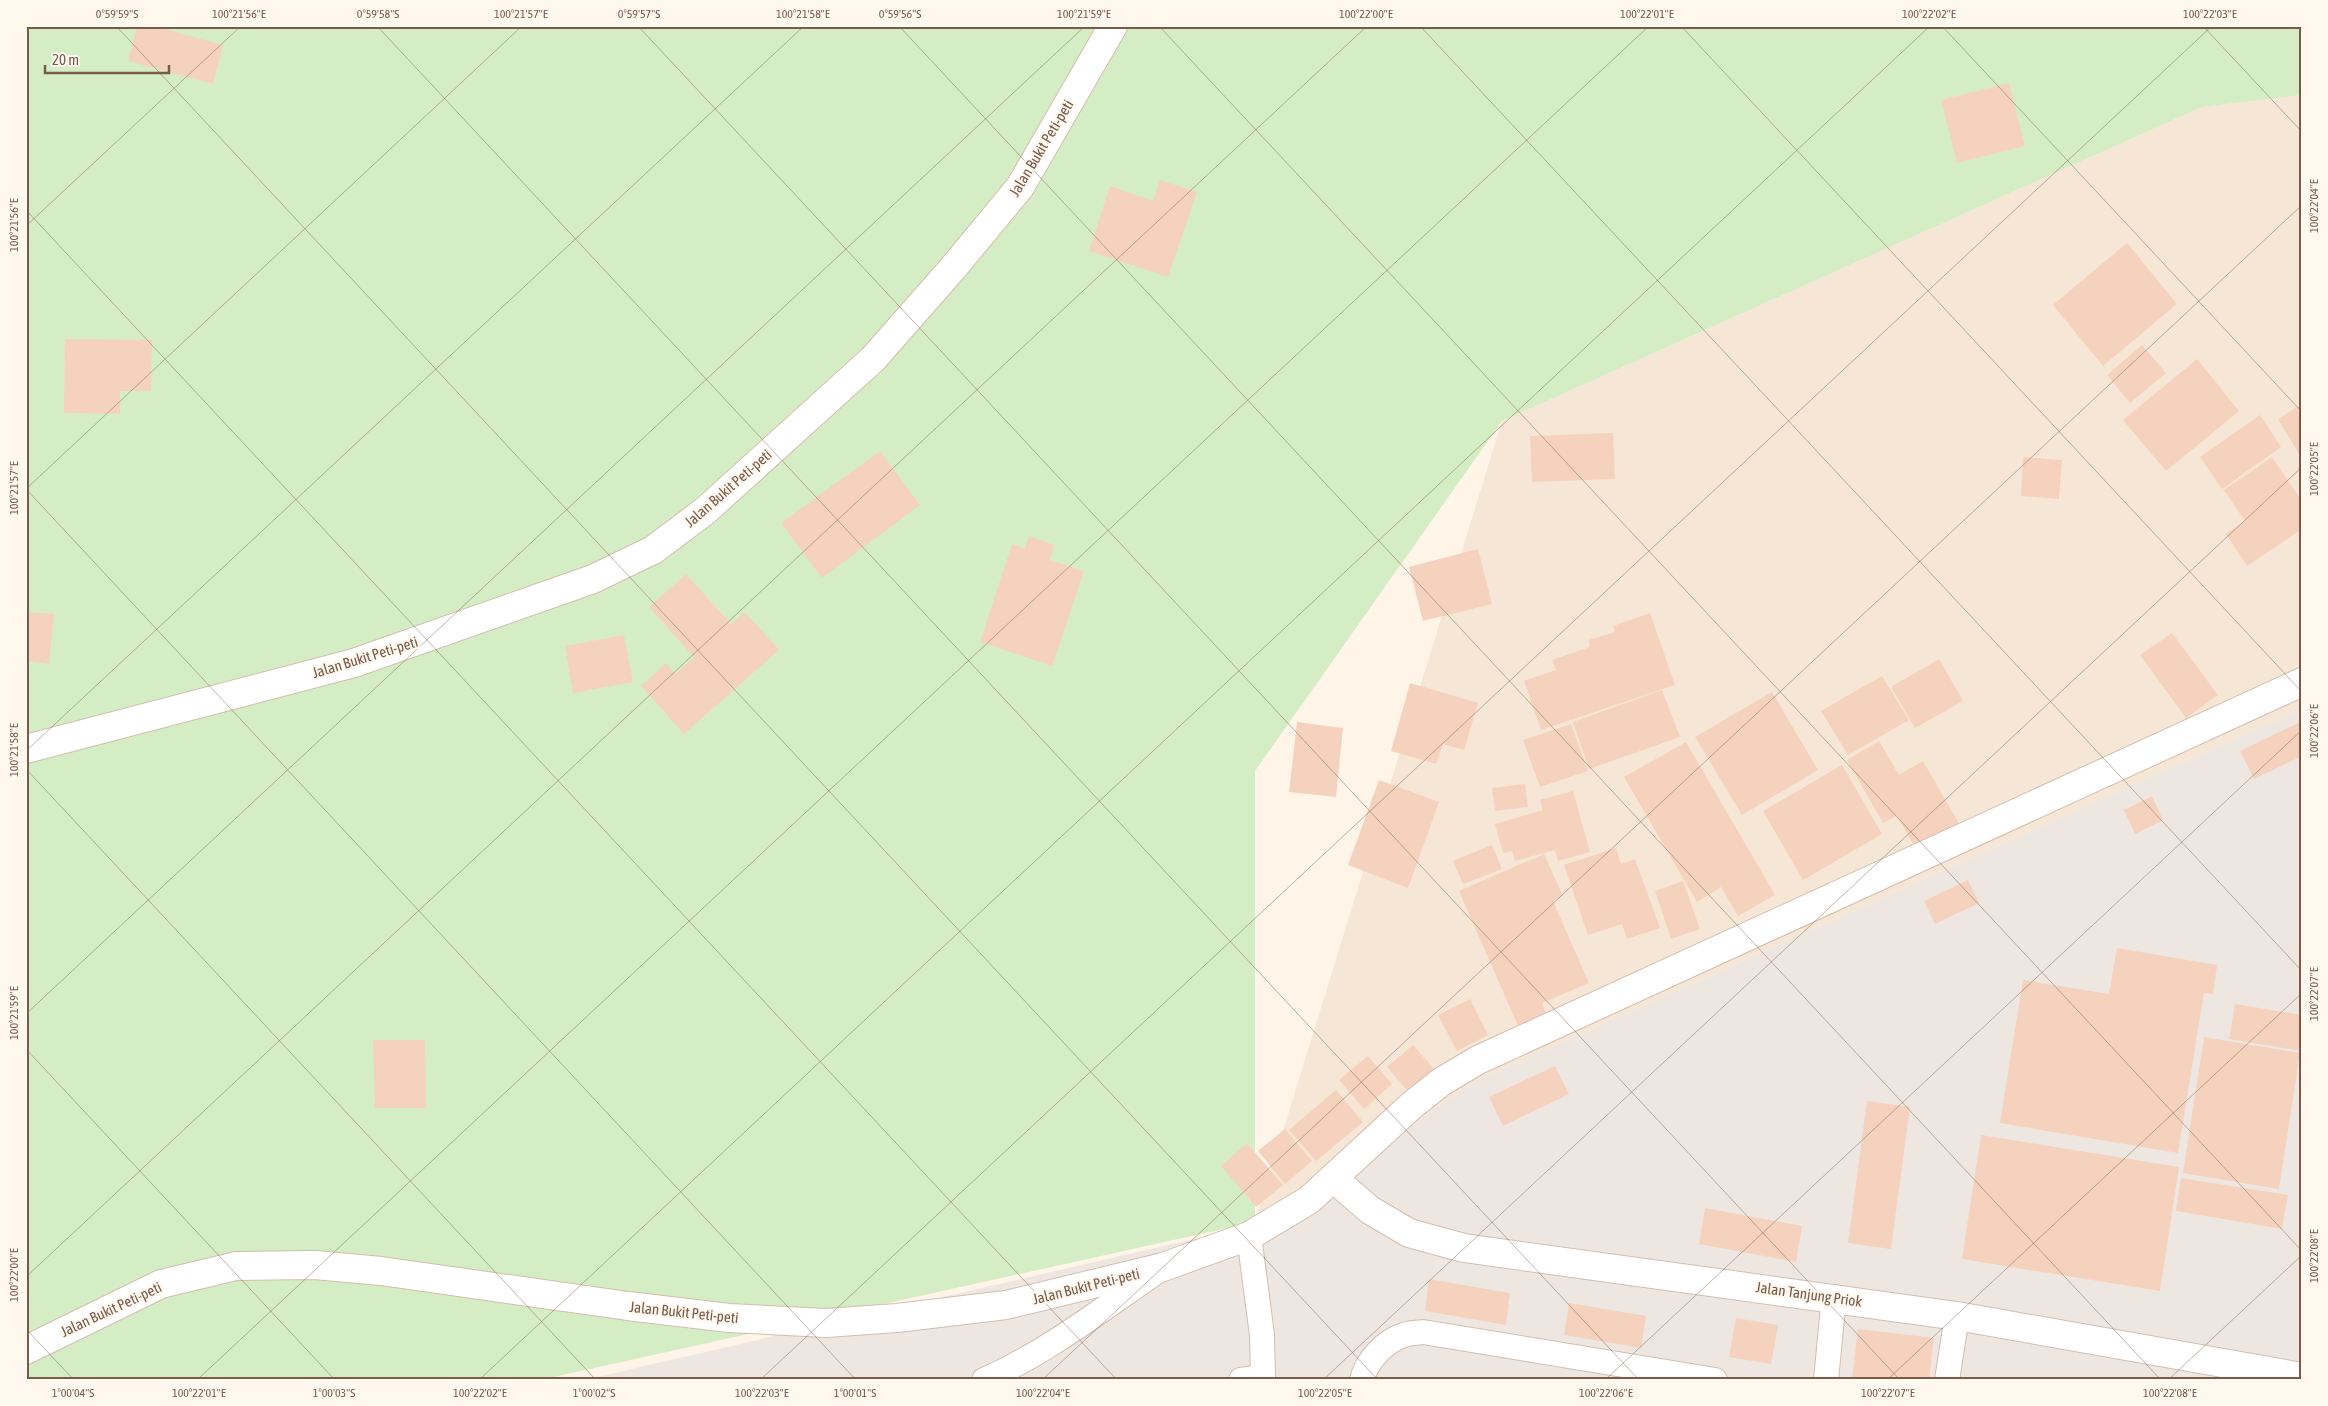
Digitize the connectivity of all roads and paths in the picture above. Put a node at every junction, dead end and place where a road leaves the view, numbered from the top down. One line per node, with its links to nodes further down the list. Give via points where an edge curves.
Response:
1 (1113, 26): 3 (street, Jalan Bukit Peti-peti, via 1020,187 941,282 873,359 706,511 653,550 593,580 354,663)
2 (2302, 682): 4 (street, Jalan Bukit Peti-peti, via 1478,1060 1441,1082 1411,1106)
3 (26, 749)
4 (1333, 1178): 5 (street, Jalan Bukit Peti-peti, via 1309,1200); 7 (street, Jalan Tanjung Priok, via 1370,1210 1410,1233 1464,1248)
5 (1249, 1236): 6 (street, Jalan Bukit Peti-peti); 11 (lane, via 1262,1335)
6 (1163, 1267): 9 (street, Jalan Bukit Peti-peti, via 1006,1305 826,1323 729,1318 381,1271 315,1265 236,1266 161,1284); 12 (lane, via 1064,1335)
7 (1834, 1297): 8 (street, Jalan Tanjung Priok); 15 (lane)
8 (1957, 1316): 10 (street, Jalan Tanjung Priok); 16 (lane)
9 (26, 1350)
10 (2302, 1377)
11 (1256, 1379)
12 (984, 1380)
13 (1362, 1380): 14 (lane, via 1364,1370 1383,1346 1404,1334 1423,1332)
14 (1715, 1380)
15 (1826, 1380)
16 (1947, 1380)

